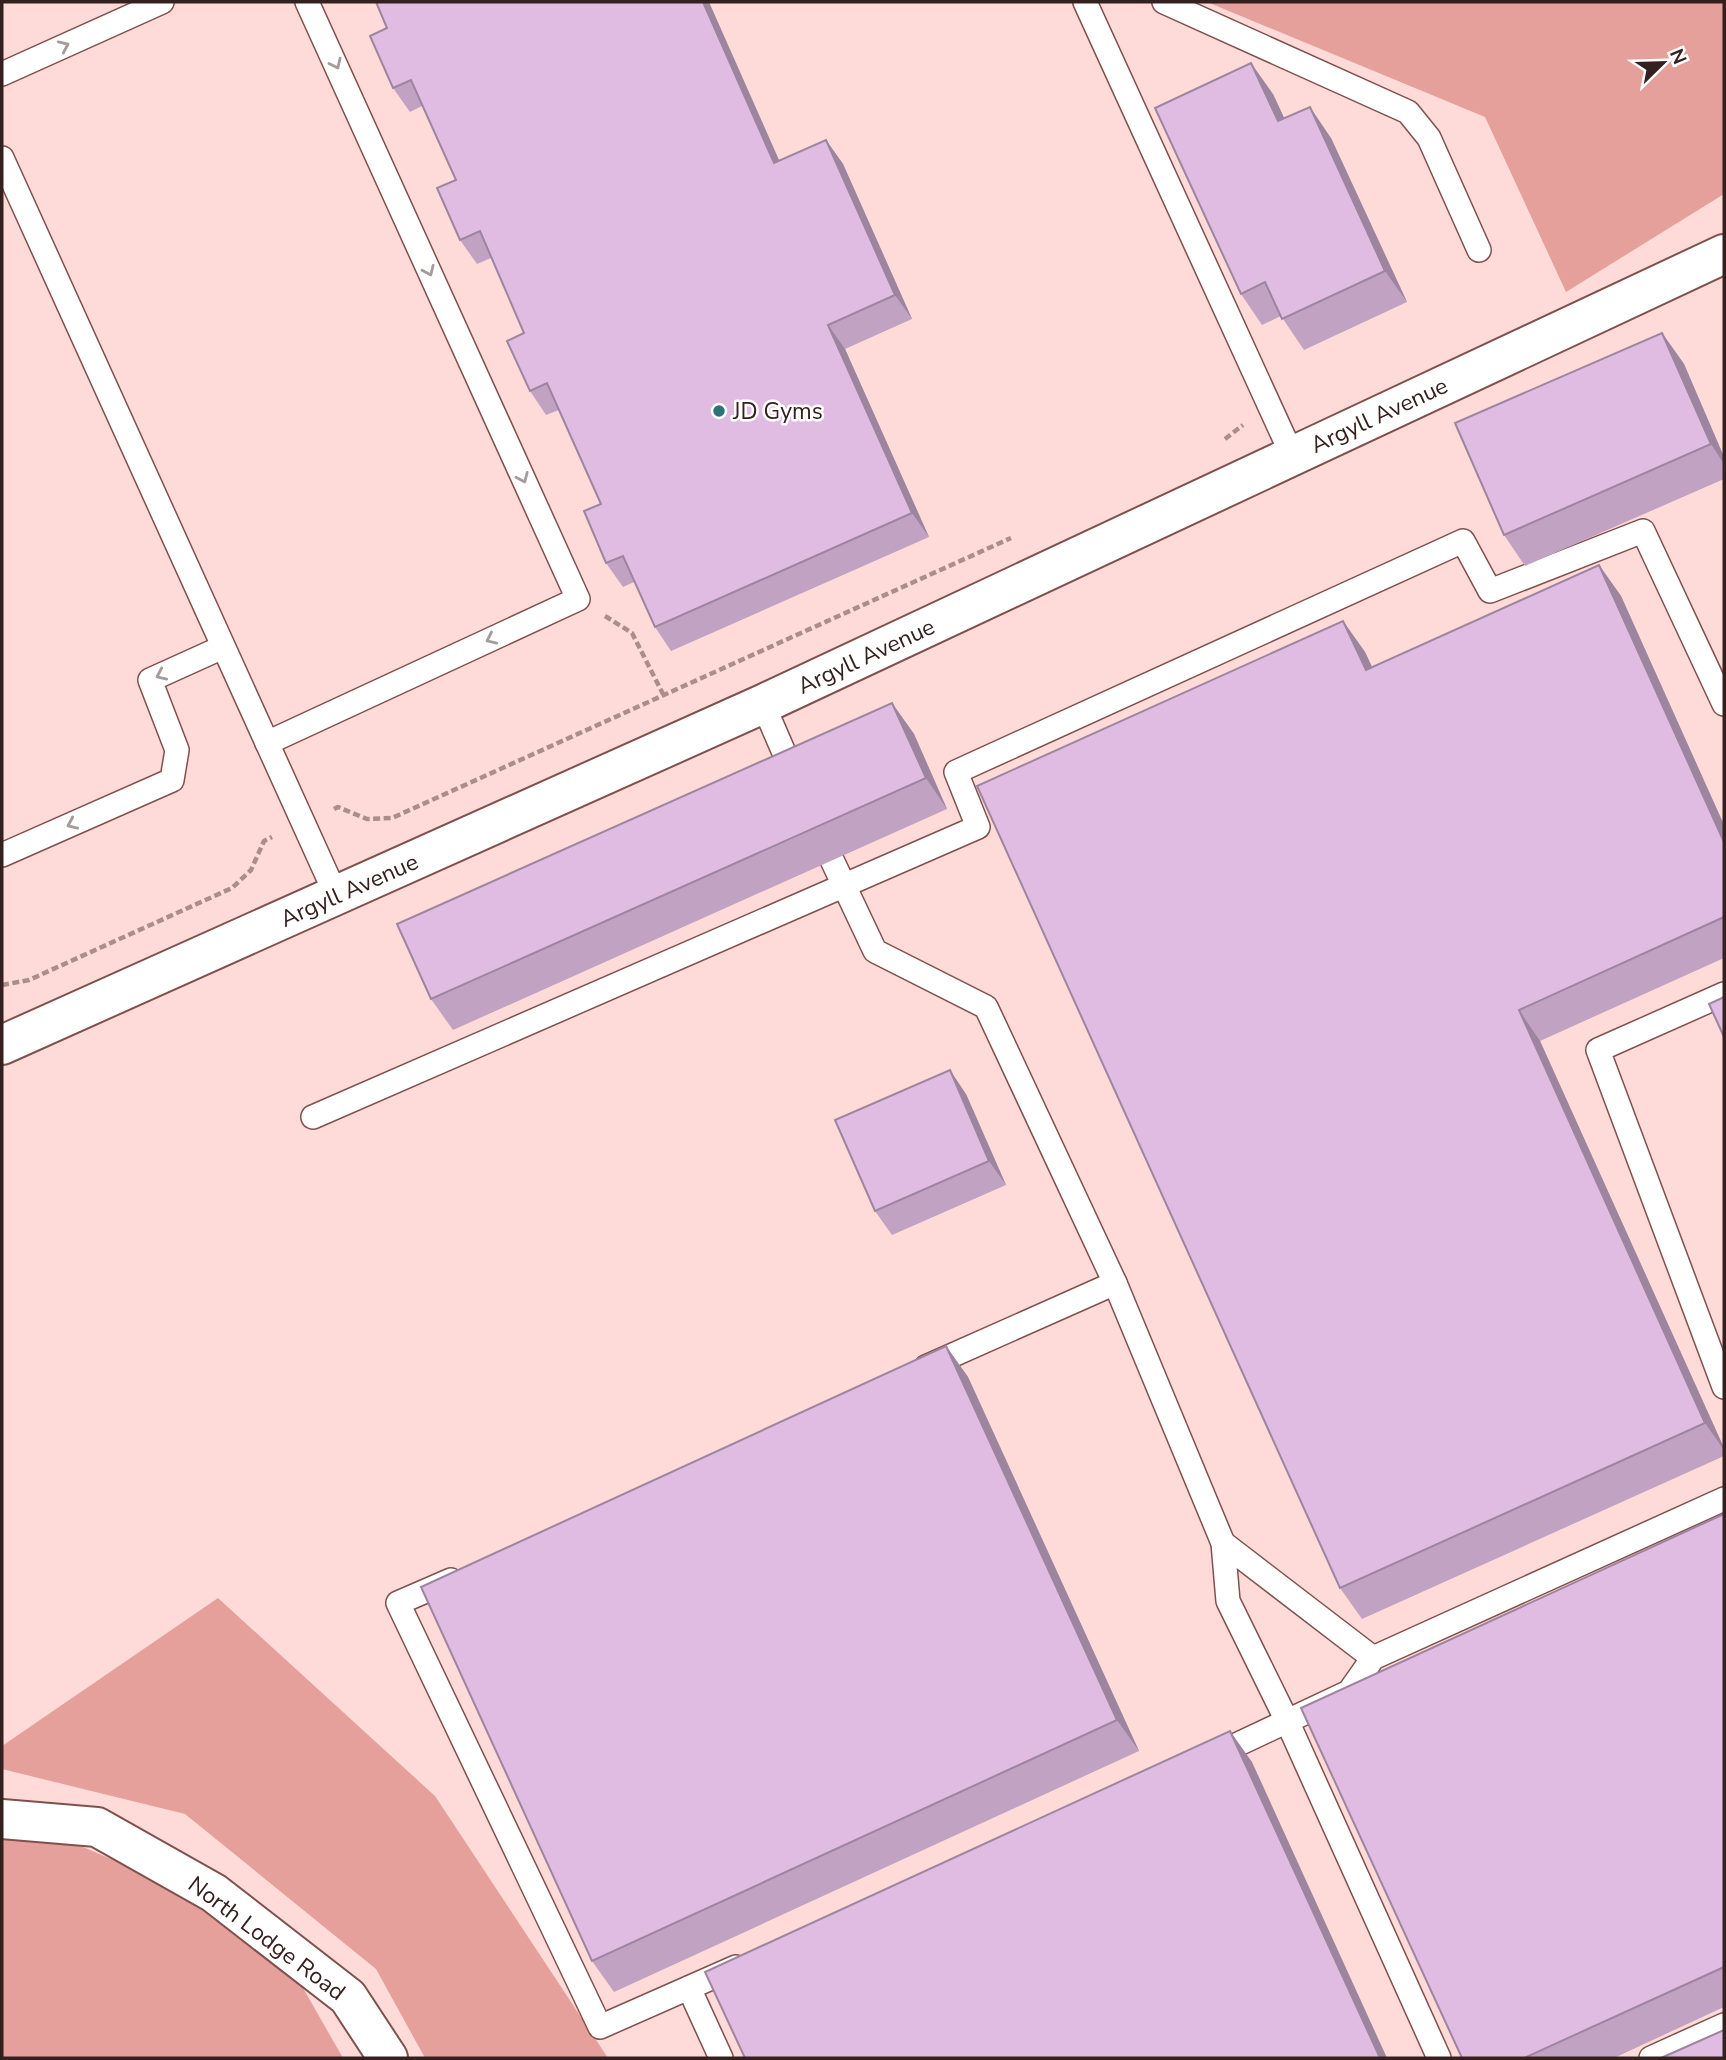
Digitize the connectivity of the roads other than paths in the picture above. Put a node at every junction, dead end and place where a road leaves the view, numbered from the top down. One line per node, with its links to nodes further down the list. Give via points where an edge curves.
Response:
1 (162, 2): 5 (lane, one-way to 1)
2 (307, 2): 13 (lane, one-way to 13, via 578,599)
3 (1085, 2): 9 (lane)
4 (1164, 2): 7 (lane, via 1408,112 1429,138)
5 (2, 74)
6 (2, 158): 10 (lane)
7 (1479, 250)
8 (1724, 254): 9 (street, Argyll Avenue)
9 (1292, 455): 11 (street, Argyll Avenue)
10 (223, 647): 13 (lane); 15 (lane, one-way to 15, via 150,680 177,750 173,780)
11 (763, 704): 14 (lane); 18 (street, Argyll Avenue)
12 (1724, 704): 17 (lane, via 1643,531 1490,591 1463,541 956,772 978,827)
13 (267, 743): 18 (lane)
14 (799, 786)
15 (2, 855)
16 (832, 860): 17 (lane)
17 (846, 886): 21 (lane); 22 (lane, via 875,951 986,1007)
18 (337, 895): 20 (street, Argyll Avenue)
19 (1724, 994): 24 (lane, via 1598,1050)
20 (2, 1045)
21 (313, 1117)
22 (1115, 1283): 23 (lane); 26 (lane)
23 (901, 1378)
24 (1724, 1387)
25 (1724, 1499): 28 (lane)
26 (1223, 1543): 28 (lane); 29 (lane, via 1228,1601)
27 (474, 1569): 33 (lane, via 398,1603 600,2027)
28 (1373, 1658): 29 (lane, via 1349,1692)
29 (1288, 1723): 30 (lane); 37 (lane)
30 (1198, 1762)
31 (2, 1819): 35 (street, North Lodge Road, via 97,1827 214,1893 348,1997)
32 (753, 1960): 33 (lane)
33 (689, 1988): 36 (lane)
34 (1724, 2025): 38 (lane)
35 (388, 2058)
36 (721, 2058)
37 (1439, 2058)
38 (1651, 2058)

